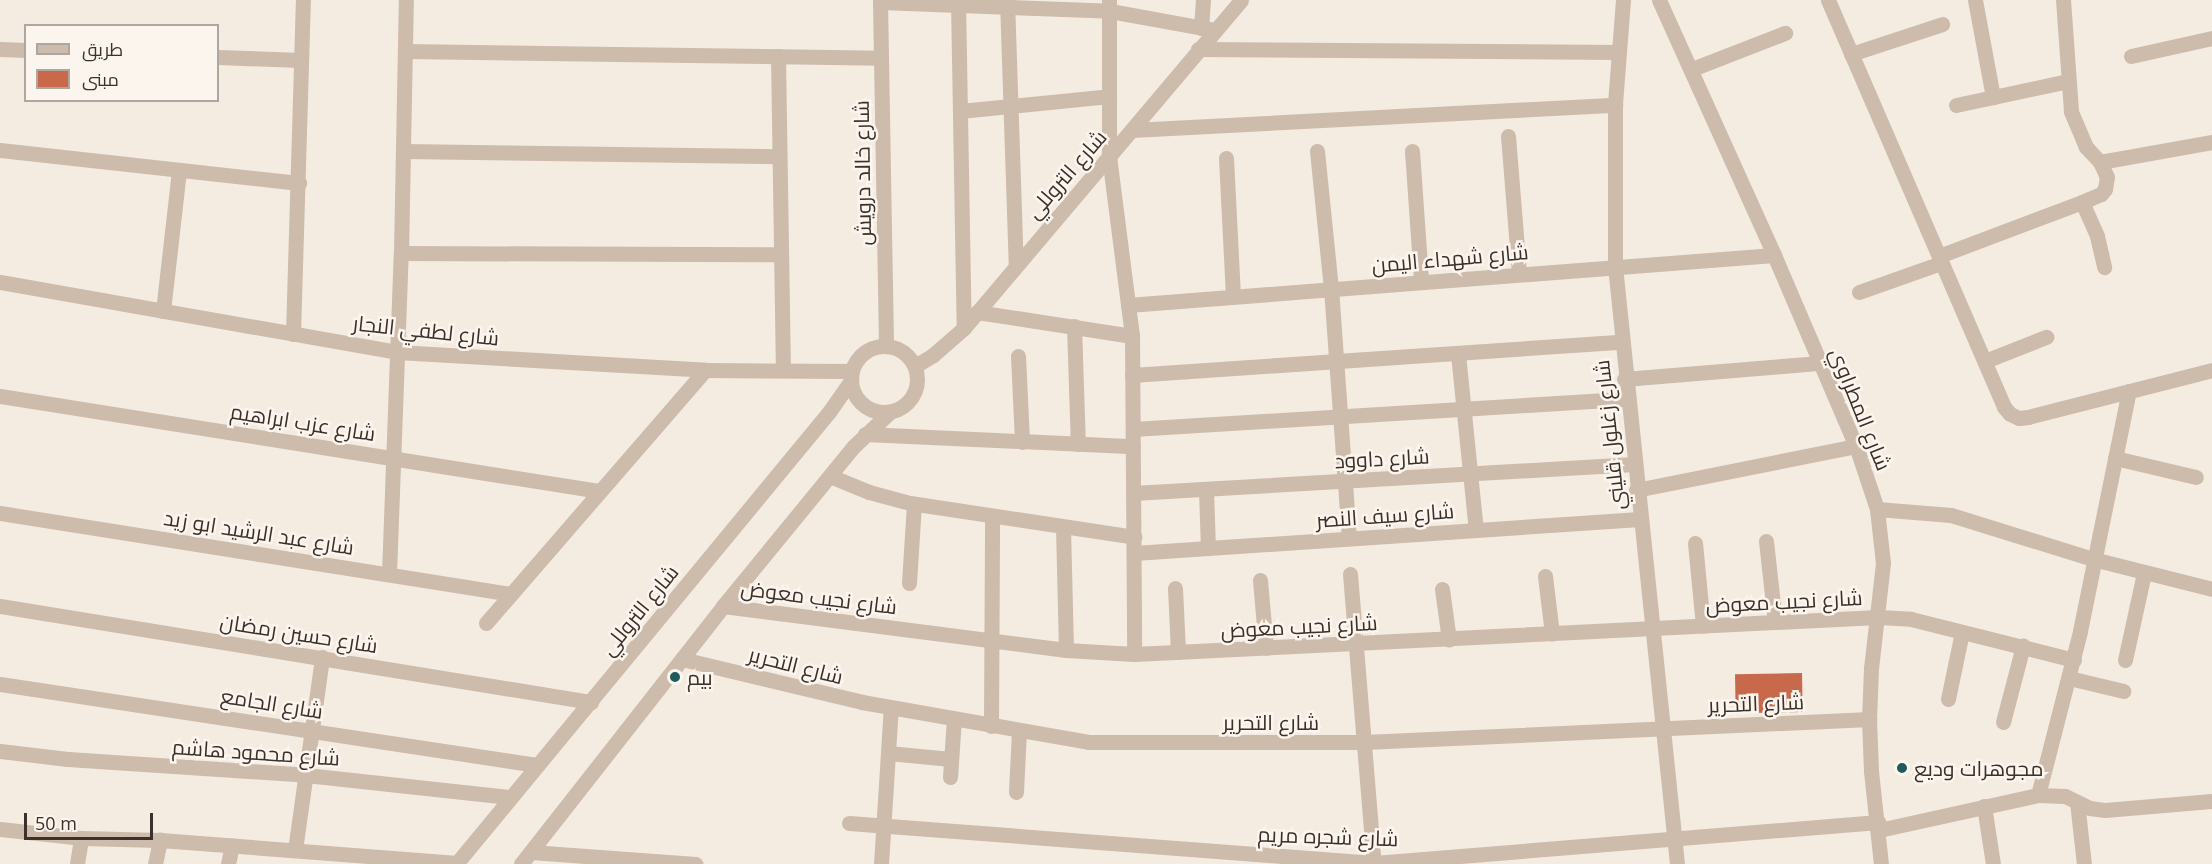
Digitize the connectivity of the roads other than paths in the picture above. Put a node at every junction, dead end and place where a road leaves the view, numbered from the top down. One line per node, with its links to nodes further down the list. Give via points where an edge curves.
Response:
1 (303, 0): 28 (street)
2 (406, 0): 21 (street)
3 (1203, 0): 15 (street)
4 (1241, 0): 15 (street, شارع التروللي)
5 (1623, 0): 22 (street, شارع زغلول قليني)
6 (1659, 0): 29 (street, شارع المطراوي)
7 (1828, 0): 23 (street)
8 (1975, 0): 32 (street)
9 (2063, 0): 30 (street)
10 (880, 1): 11 (street); 27 (street, شارع خالد درويش)
11 (958, 2): 12 (street); 36 (street)
12 (1007, 3): 13 (street); 35 (street)
13 (1110, 6): 15 (street); 31 (street)
14 (1942, 24): 23 (street)
15 (1208, 29): 19 (street, شارع التروللي)
16 (1785, 33): 29 (street)
17 (2212, 38): 25 (street)
18 (0, 48): 20 (street)
19 (1198, 49): 22 (street); 37 (street, شارع التروللي)
20 (24, 50)
21 (405, 51): 24 (street); 41 (street)
22 (1618, 52): 33 (street, شارع زغلول قليني)
23 (1851, 54): 54 (street)
24 (778, 56): 27 (street); 44 (street)
25 (2131, 56)
26 (219, 57): 28 (street)
27 (881, 58): 73 (street, شارع خالد درويش)
28 (301, 60): 49 (street)
29 (1692, 69): 53 (street, شارع المطراوي)
30 (2068, 81): 32 (street); 47 (street, via 2071,111 2078,130 2086,147)
31 (1109, 96): 35 (street); 45 (street)
32 (1993, 97): 34 (street)
33 (1615, 105): 37 (street); 56 (street, شارع زغلول قليني)
34 (1956, 105)
35 (1012, 106): 36 (street); 55 (street)
36 (960, 111): 68 (street)
37 (1132, 130): 45 (street, شارع التروللي)
38 (1508, 136): 58 (street)
39 (2212, 141): 47 (street)
40 (0, 150): 48 (street)
41 (403, 151): 44 (street); 51 (street)
42 (1317, 151): 61 (street)
43 (1412, 151): 59 (street)
44 (779, 156): 52 (street)
45 (1109, 156): 55 (street, شارع التروللي); 64 (street)
46 (1226, 159): 63 (street)
47 (2100, 162): 50 (street, via 2106,177 2105,189)
48 (178, 171): 49 (street); 65 (street)
49 (299, 183): 69 (street)
50 (2082, 202): 54 (street); 57 (street, via 2097,236)
51 (401, 253): 52 (street); 74 (street)
52 (781, 254): 82 (street)
53 (1774, 255): 56 (street, شارع شهداء اليمن); 79 (street, شارع المطراوي)
54 (1940, 260): 62 (street); 77 (street)
55 (1016, 265): 66 (street, شارع التروللي)
56 (1615, 266): 58 (street, شارع شهداء اليمن); 72 (street, شارع زغلول قليني)
57 (2104, 267)
58 (1519, 273): 59 (street, شارع شهداء اليمن)
59 (1421, 281): 61 (street, شارع شهداء اليمن)
60 (0, 282): 65 (street, شارع لطفي النجار)
61 (1331, 288): 63 (street, شارع شهداء اليمن); 78 (street)
62 (1859, 292)
63 (1233, 296): 64 (street, شارع شهداء اليمن)
64 (1128, 304): 70 (street)
65 (163, 311): 69 (street, شارع لطفي النجار)
66 (977, 312): 67 (street); 68 (street, شارع التروللي)
67 (1074, 326): 70 (street); 96 (street)
68 (964, 327): 80 (street, شارع التروللي)
69 (293, 334): 74 (street, شارع لطفي النجار)
70 (1132, 336): 84 (street)
71 (2046, 337): 77 (street)
72 (1621, 342): 75 (street); 86 (street, شارع زغلول قليني)
73 (886, 346): 80 (street, via 904,352); 85 (street, via 865,352)
74 (397, 352): 81 (street, شارع لطفي النجار); 99 (street)
75 (1458, 354): 78 (street); 90 (street)
76 (1018, 356): 95 (street)
77 (1985, 361): 87 (street, via 2004,407 2019,418)
78 (1336, 362): 84 (street); 92 (street)
79 (1820, 363): 86 (street); 98 (street, شارع المطراوي)
80 (915, 366): 91 (street, via 914,394)
81 (705, 370): 82 (street, شارع لطفي النجار); 108 (street)
82 (783, 370): 85 (street, شارع لطفي النجار)
83 (2212, 370): 87 (street)
84 (1132, 375): 93 (street)
85 (852, 376): 91 (street, via 857,398 864,405); 158 (street, شارع التروللي, via 829,412)
86 (1624, 379): 89 (street, شارع زغلول قليني)
87 (2129, 391): 100 (street)
88 (0, 396): 99 (street, شارع عزب ابراهيم)
89 (1627, 399): 90 (street); 101 (street, شارع زغلول قليني)
90 (1464, 409): 92 (street); 102 (street)
91 (891, 411): 94 (street)
92 (1340, 416): 93 (street); 105 (street)
93 (1133, 429): 97 (street)
94 (865, 434): 95 (street); 103 (street)
95 (1022, 442): 96 (street)
96 (1078, 444): 97 (street)
97 (1133, 446): 109 (street)
98 (1856, 446): 107 (street); 111 (street, شارع المطراوي)
99 (394, 458): 108 (street, شارع عزب ابراهيم); 124 (street)
100 (2115, 458): 104 (street); 122 (street)
101 (1634, 464): 102 (street, شارع داوود); 107 (street, شارع زغلول قليني)
102 (1471, 474): 105 (street, شارع داوود); 116 (street)
103 (830, 476): 110 (street, شارع سيف النصر, via 889,499); 134 (street)
104 (2196, 477)
105 (1345, 481): 106 (street, شارع داوود); 117 (street)
106 (1206, 489): 109 (street, شارع داوود); 121 (street)
107 (1636, 490): 114 (street, شارع زغلول قليني)
108 (599, 492): 132 (street)
109 (1133, 493): 120 (street)
110 (914, 504): 113 (street, شارع سيف النصر); 128 (street)
111 (1877, 509): 122 (street, via 1951,515); 135 (street, شارع المطراوي, via 1883,563)
112 (0, 513): 124 (street, شارع عبد الرشيد ابو زيد)
113 (992, 516): 115 (street, شارع سيف النصر); 143 (street)
114 (1640, 519): 116 (street, شارع سيف النصر); 139 (street, شارع زغلول قليني)
115 (1063, 527): 120 (street, شارع سيف النصر); 147 (street)
116 (1476, 530): 117 (street, شارع سيف النصر)
117 (1349, 538): 121 (street, شارع سيف النصر)
118 (1766, 541): 136 (street)
119 (1695, 543): 138 (street)
120 (1134, 545): 121 (street, شارع سيف النصر); 149 (street)
121 (1208, 548)
122 (2093, 559): 123 (street); 152 (street)
123 (2144, 573): 131 (street); 153 (street)
124 (389, 574): 132 (street, شارع عبد الرشيد ابو زيد)
125 (1350, 574): 144 (street)
126 (1545, 576): 141 (street)
127 (1260, 580): 146 (street)
128 (909, 583)
129 (1175, 588): 148 (street)
130 (1442, 589): 142 (street)
131 (2212, 589)
132 (511, 594): 137 (street)
133 (0, 606): 150 (street, شارع حسين رمضان)
134 (723, 606): 143 (street, شارع نجيب معوض); 151 (street)
135 (1878, 617): 136 (street, شارع نجيب معوض); 140 (street, شارع نجيب معوض, via 1911,619); 161 (street, شارع المطراوي)
136 (1775, 622): 138 (street, شارع نجيب معوض)
137 (486, 623)
138 (1703, 626): 139 (street, شارع نجيب معوض)
139 (1652, 629): 141 (street, شارع نجيب معوض); 164 (street, شارع زغلول قليني)
140 (1962, 632): 145 (street, شارع نجيب معوض); 157 (street)
141 (1552, 634): 142 (street, شارع نجيب معوض)
142 (1449, 640): 144 (street, شارع نجيب معوض)
143 (990, 641): 147 (street, شارع نجيب معوض); 163 (street)
144 (1356, 645): 146 (street, شارع نجيب معوض); 167 (street)
145 (2023, 646): 152 (street, شارع نجيب معوض); 162 (street)
146 (1266, 648): 148 (street, شارع نجيب معوض)
147 (1066, 650): 149 (street, شارع نجيب معوض)
148 (1178, 652): 149 (street, شارع نجيب معوض)
149 (1134, 654)
150 (322, 657): 158 (street, شارع حسين رمضان); 165 (street)
151 (682, 659): 159 (street, شارع التحرير); 189 (street)
152 (2074, 660): 154 (street)
153 (2125, 660)
154 (2069, 678): 156 (street); 175 (street)
155 (0, 684): 165 (street, شارع الجامع)
156 (2123, 691)
157 (1948, 699)
158 (591, 702): 171 (street, شارع التروللي)
159 (891, 707): 160 (street, شارع التحرير); 169 (street)
160 (954, 719): 163 (street, شارع التحرير); 170 (street)
161 (1869, 719): 164 (street, شارع التحرير); 182 (street, شارع المطراوي)
162 (2003, 722)
163 (991, 726): 166 (street, شارع التحرير)
164 (1662, 728): 167 (street, شارع التحرير); 185 (street, شارع زغلول قليني)
165 (312, 730): 171 (street, شارع الجامع); 172 (street)
166 (1019, 731): 167 (street, شارع التحرير, via 1089,742); 174 (street)
167 (1364, 742): 193 (street)
168 (0, 752): 172 (street, شارع محمود هاشم)
169 (888, 753): 170 (street); 181 (street)
170 (951, 759): 173 (street)
171 (537, 765): 176 (street, شارع التروللي)
172 (306, 776): 176 (street, شارع محمود هاشم); 188 (street)
173 (950, 777)
174 (1016, 792)
175 (2038, 795): 178 (street, شارع شجره مريم, via 2064,796); 179 (street, شارع شجره مريم)
176 (509, 797): 191 (street, شارع التروللي)
177 (2212, 801): 178 (street, شارع شجره مريم, via 2105,810)
178 (2078, 802): 202 (street)
179 (1984, 806): 182 (street, شارع شجره مريم); 201 (street)
180 (849, 824): 181 (street, شارع شجره مريم)
181 (883, 825): 193 (street, شارع شجره مريم); 198 (street)
182 (1878, 826): 185 (street, شارع شجره مريم); 200 (street, شارع المطراوي)
183 (0, 829): 184 (street)
184 (81, 838): 186 (street); 194 (street)
185 (1674, 838): 193 (street, شارع شجره مريم); 199 (street, شارع زغلول قليني)
186 (160, 840): 187 (street); 195 (street)
187 (232, 845): 188 (street); 196 (street)
188 (295, 850): 190 (street)
189 (526, 858): 192 (street)
190 (322, 859): 191 (street)
191 (457, 863)
192 (665, 863): 197 (street)
193 (1374, 863)
194 (77, 864)
195 (155, 864)
196 (228, 864)
197 (696, 864)
198 (881, 864)
199 (1677, 864)
200 (1881, 864)
201 (1993, 864)
202 (2084, 864)

